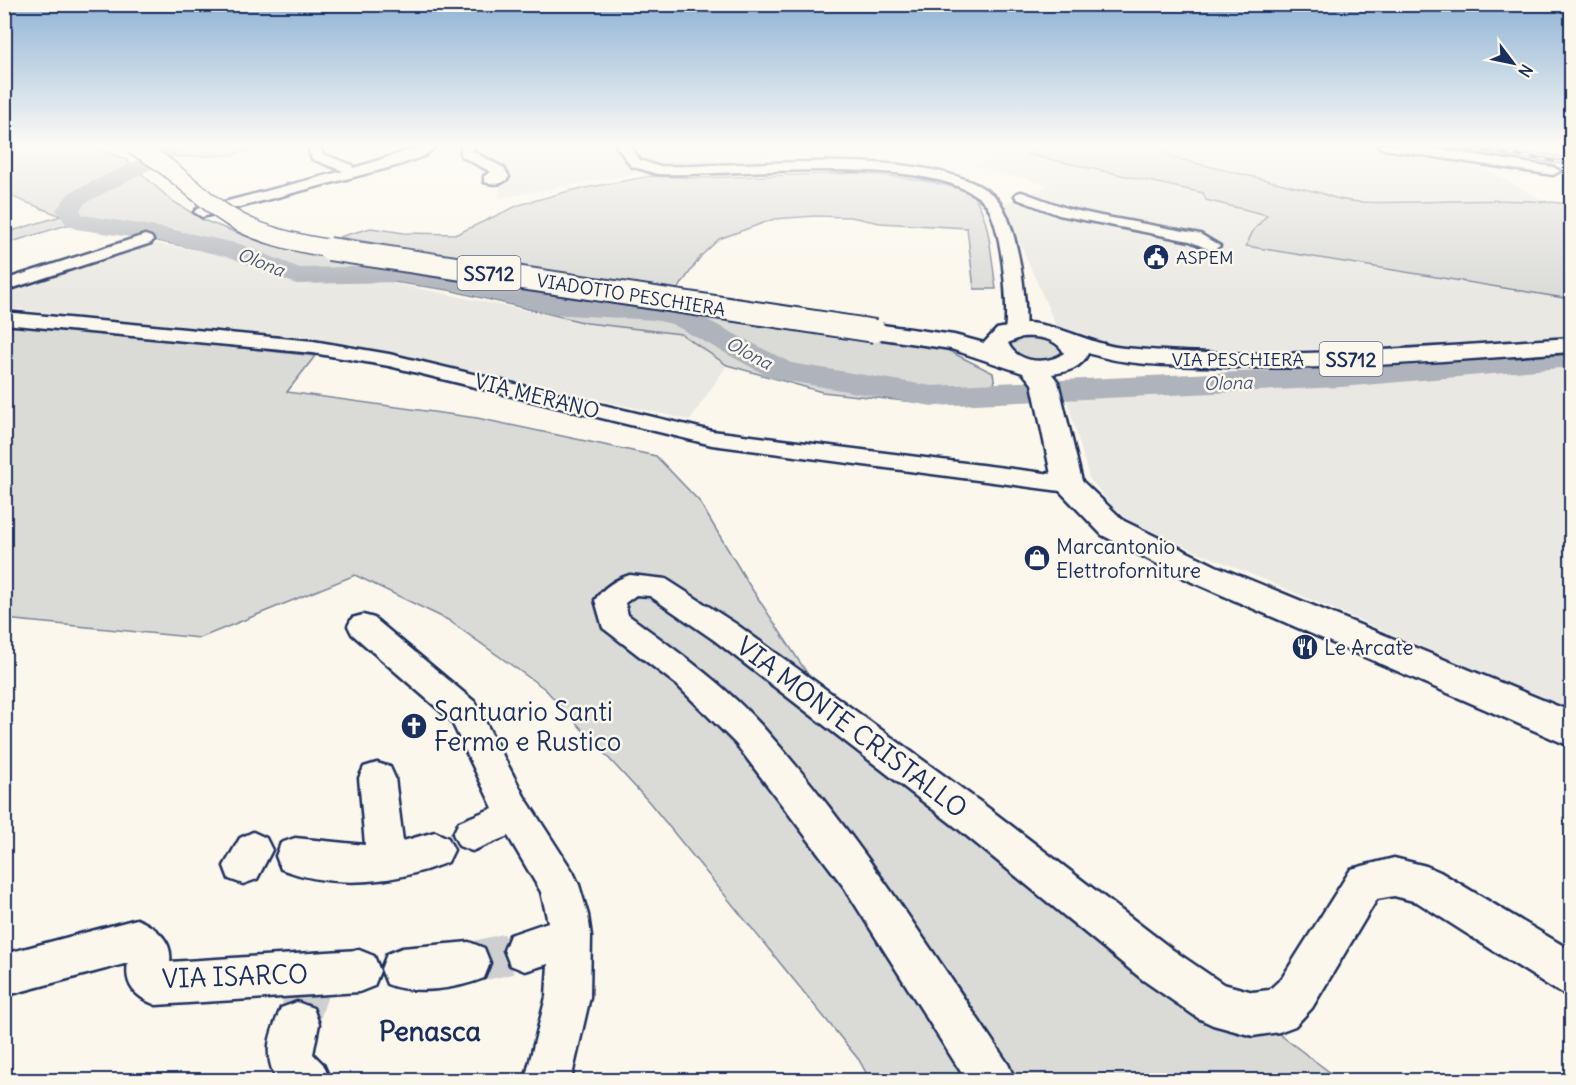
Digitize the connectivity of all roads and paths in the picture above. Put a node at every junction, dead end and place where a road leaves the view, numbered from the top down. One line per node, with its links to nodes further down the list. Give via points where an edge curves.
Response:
1 (201, 196): 13 (main road, VIADOTTO PESCHIERA / SS712, bridge, via 248,225 317,247)
2 (265, 196): 7 (street)
3 (984, 196): 6 (street)
4 (1004, 196): 6 (street)
5 (1017, 196): 9 (street, via 1064,212 1194,237)
6 (988, 199): 11 (street, via 998,213)
7 (202, 212)
8 (144, 240): 10 (street)
9 (1212, 246)
10 (4, 286)
11 (1019, 301): 14 (street); 15 (street)
12 (4, 318): 19 (street, VIA MERANO, via 313,347 389,360 712,438)
13 (875, 331): 15 (main road, VIA PESCHIERA / SS712, via 954,342)
14 (1051, 333): 15 (main road, VIA PESCHIERA / SS712); 17 (main road, VIA PESCHIERA / SS712); 18 (main road, via 1074,347 1076,353)
15 (1008, 340): 18 (main road, VIA PESCHIERA / SS712)
16 (1572, 345): 17 (main road, VIA PESCHIERA / SS712, via 1255,361)
17 (1119, 355): 18 (main road, VIA PESCHIERA / SS712)
18 (1050, 376): 19 (main road)
19 (1068, 484): 21 (main road, via 1113,528 1194,569)
20 (363, 626): 23 (street, via 463,711)
21 (1572, 730)
22 (376, 778): 27 (street)
23 (515, 816): 24 (street); 28 (street, via 559,885)
24 (472, 834)
25 (435, 850): 27 (street)
26 (295, 856): 27 (street, via 347,864)
27 (386, 863)
28 (570, 936): 29 (street); 37 (street, via 568,997)
29 (525, 950)
30 (469, 963): 31 (street)
31 (402, 969)
32 (359, 971): 33 (street, VIA ISARCO, via 312,978 156,984 147,975 150,954 137,940)
33 (4, 975)
34 (1572, 976): 38 (street, VIA MONTE CRISTALLO, via 1426,885 1394,877 1365,882 1297,993 1279,1010 1253,1014 1213,1003 1158,965 970,816 734,638 656,586 630,585 610,600 614,620 688,676 748,734 858,874)
35 (297, 1024): 36 (street, via 288,1060 293,1070)
36 (307, 1080)
37 (548, 1080)
38 (992, 1080)

